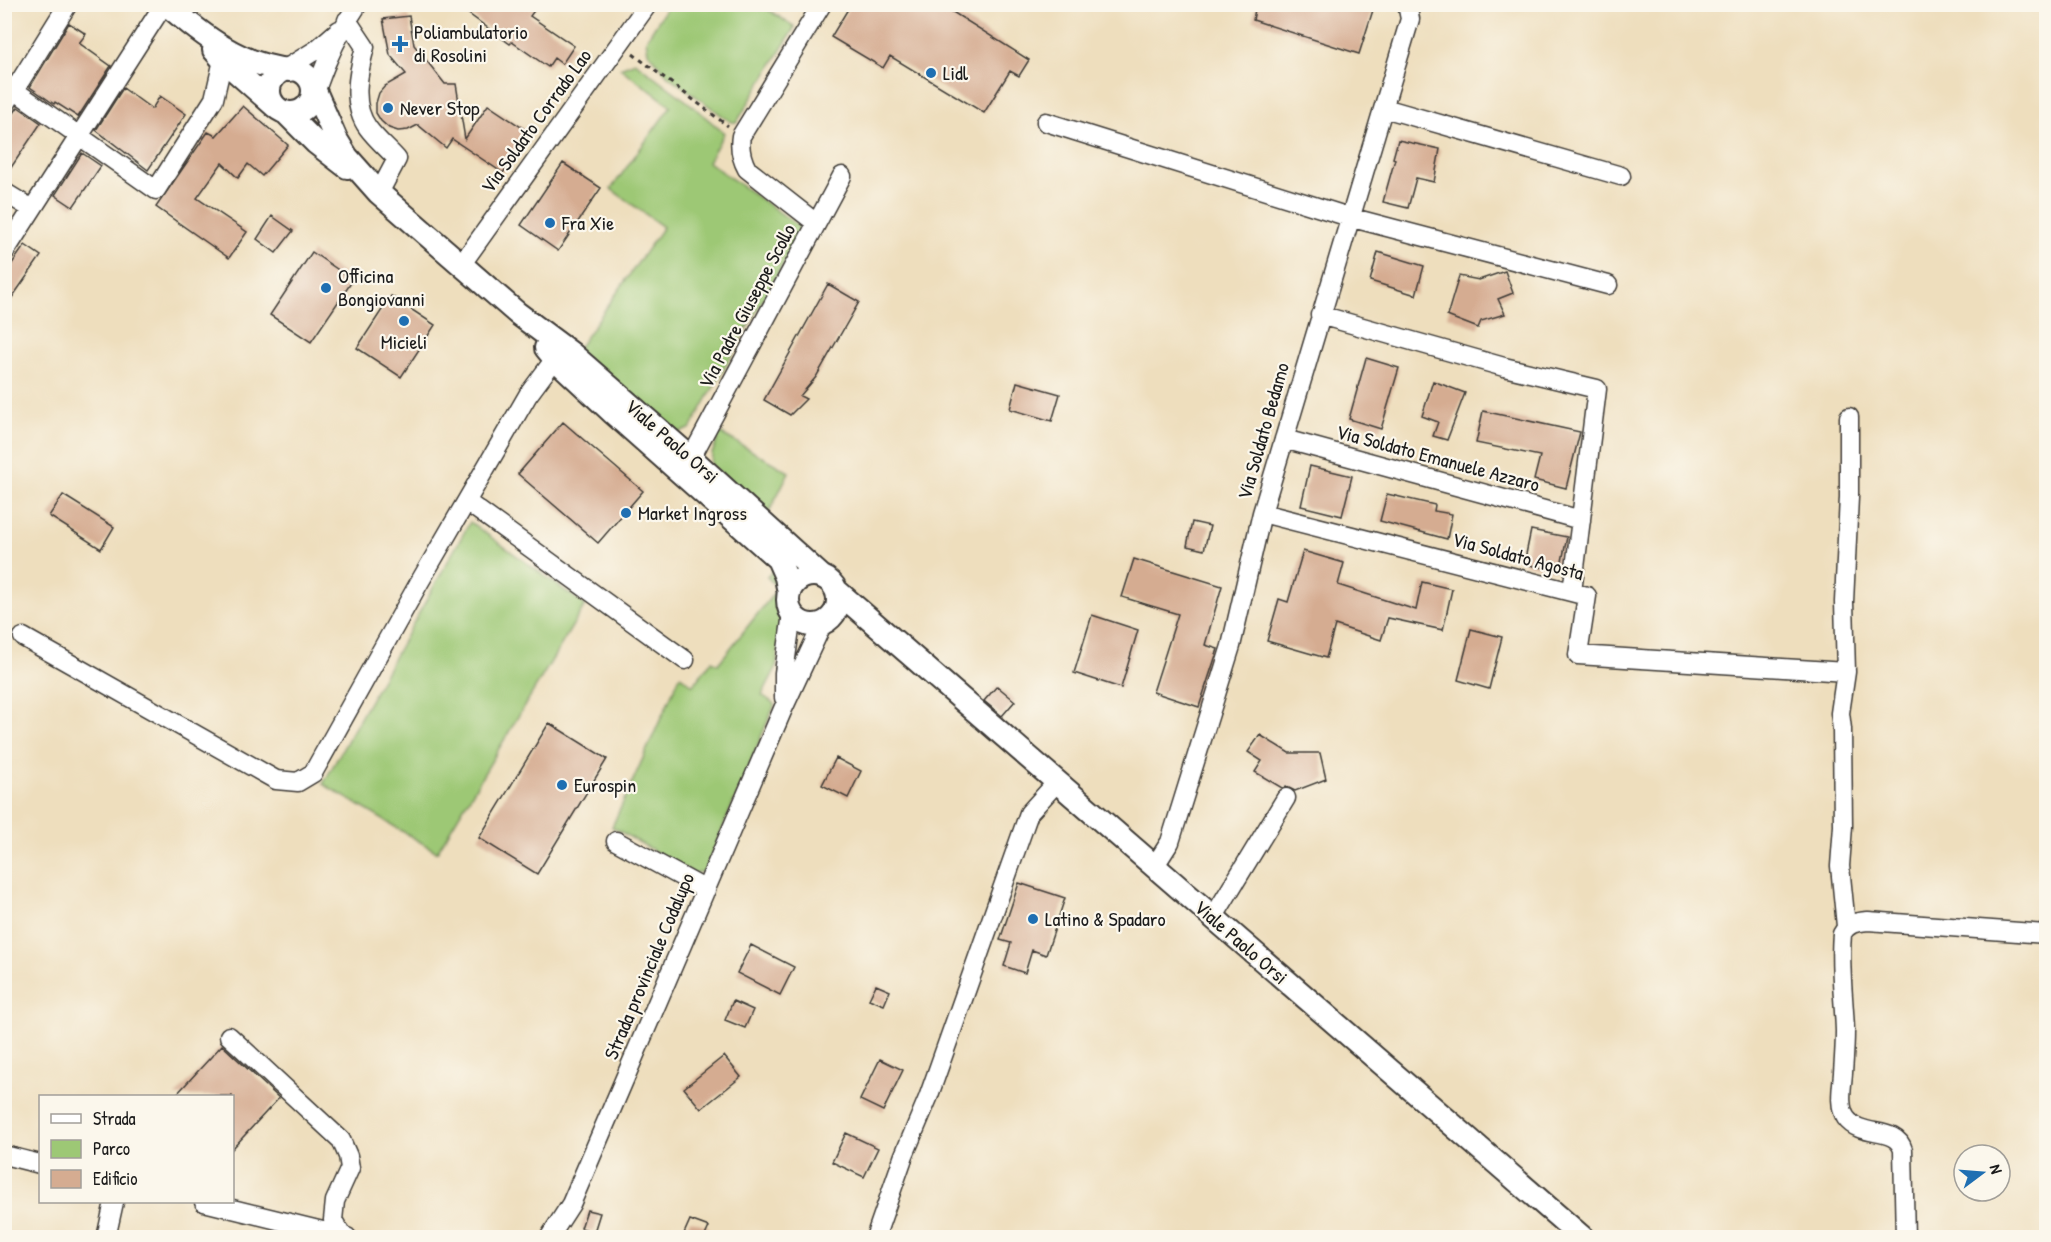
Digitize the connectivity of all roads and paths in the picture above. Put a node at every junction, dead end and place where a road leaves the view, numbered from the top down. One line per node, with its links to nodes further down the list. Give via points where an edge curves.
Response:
1 (68, 4): 13 (street)
2 (165, 4): 8 (main road); 21 (street)
3 (358, 4): 7 (street)
4 (648, 4): 9 (street, Via Soldato Corrado Lao)
5 (822, 4): 20 (street)
6 (1407, 4): 17 (street, Via Soldato Bedamo, via 1410,19)
7 (346, 22): 11 (street); 14 (street); 24 (street, via 364,47 357,92 361,114 367,127 397,159)
8 (198, 31): 10 (main road); 11 (main road, via 246,59)
9 (620, 44): 20 (path); 30 (street, Via Soldato Corrado Lao)
10 (223, 60): 12 (main road); 15 (street)
11 (285, 71): 14 (main road, via 303,73); 18 (main road, via 274,78 270,89 272,102)
12 (248, 82): 15 (street, via 234,85); 18 (main road)
13 (10, 86): 16 (street); 21 (street)
14 (315, 88): 18 (main road, via 299,112); 24 (main road, via 347,157)
15 (214, 99): 21 (street, via 156,190)
16 (4, 107)
17 (1384, 108): 23 (street); 27 (street, Via Soldato Bedamo)
18 (281, 110): 24 (main road)
19 (1046, 122): 27 (street)
20 (741, 136): 28 (street, via 741,158 747,169)
21 (80, 137): 26 (street)
22 (842, 176): 28 (street, Via Padre Giuseppe Scollo)
23 (1621, 176)
24 (374, 189): 30 (main road, Viale Paolo Orsi)
25 (4, 192): 26 (street)
26 (32, 209): 29 (street)
27 (1349, 217): 31 (street); 32 (street, Via Soldato Bedamo)
28 (816, 223): 37 (street, Via Padre Giuseppe Scollo)
29 (4, 253)
30 (461, 265): 33 (main road, Viale Paolo Orsi)
31 (1608, 285)
32 (1320, 315): 36 (street, Via Soldato Bedamo); 40 (street, via 1597,389)
33 (560, 353): 34 (main road, Viale Paolo Orsi); 37 (main road, Viale Paolo Orsi); 38 (street, via 528,395)
34 (612, 412): 37 (street, via 638,426 672,456 680,460); 41 (main road, Viale Paolo Orsi)
35 (1849, 417): 49 (street)
36 (1284, 439): 39 (street, Via Soldato Bedamo); 40 (street, Via Soldato Emanuele Azzaro)
37 (691, 458): 41 (street, via 694,471 738,512); 42 (main road, Viale Paolo Orsi)
38 (467, 502): 46 (street, via 313,773 298,782 276,780); 48 (street)
39 (1262, 513): 43 (street, Via Soldato Agosta); 54 (street, Via Soldato Bedamo, via 1228,657 1170,842)
40 (1581, 520): 43 (street)
41 (759, 542): 44 (main road, Viale Paolo Orsi, via 782,564)
42 (829, 584): 44 (main road, via 811,575 802,578 794,584); 45 (main road, via 837,608); 47 (main road, Viale Paolo Orsi)
43 (1572, 592): 49 (street, Via Soldato Agosta, via 1587,596 1578,654)
44 (790, 603): 45 (main road, via 797,620 814,626); 50 (street)
45 (825, 622): 47 (main road, via 859,625); 50 (street, Strada provinciale Codalupo)
46 (23, 637)
47 (900, 645): 51 (main road, Viale Paolo Orsi)
48 (685, 660)
49 (1846, 672): 57 (street, via 1840,713 1840,866)
50 (783, 709): 55 (street, Strada provinciale Codalupo)
51 (1057, 782): 54 (main road, Viale Paolo Orsi); 67 (street, via 1029,813)
52 (1286, 798): 56 (street)
53 (615, 841): 55 (street)
54 (1154, 867): 56 (main road, Viale Paolo Orsi)
55 (706, 890): 66 (street, Strada provinciale Codalupo, via 571,1204)
56 (1212, 918): 68 (main road, Viale Paolo Orsi)
57 (1846, 926): 58 (street, via 1868,921); 69 (street, via 1841,945 1845,1033 1841,1107 1846,1119 1855,1126 1895,1136 1900,1142)
58 (2046, 934)
59 (229, 1036): 64 (street, via 341,1140 350,1168 334,1201 333,1220)
60 (4, 1155): 61 (street)
61 (39, 1164)
62 (114, 1203): 65 (street)
63 (208, 1203): 64 (street)
64 (345, 1237)
65 (106, 1238)
66 (549, 1238)
67 (875, 1238)
68 (1583, 1238)
69 (1905, 1238)

